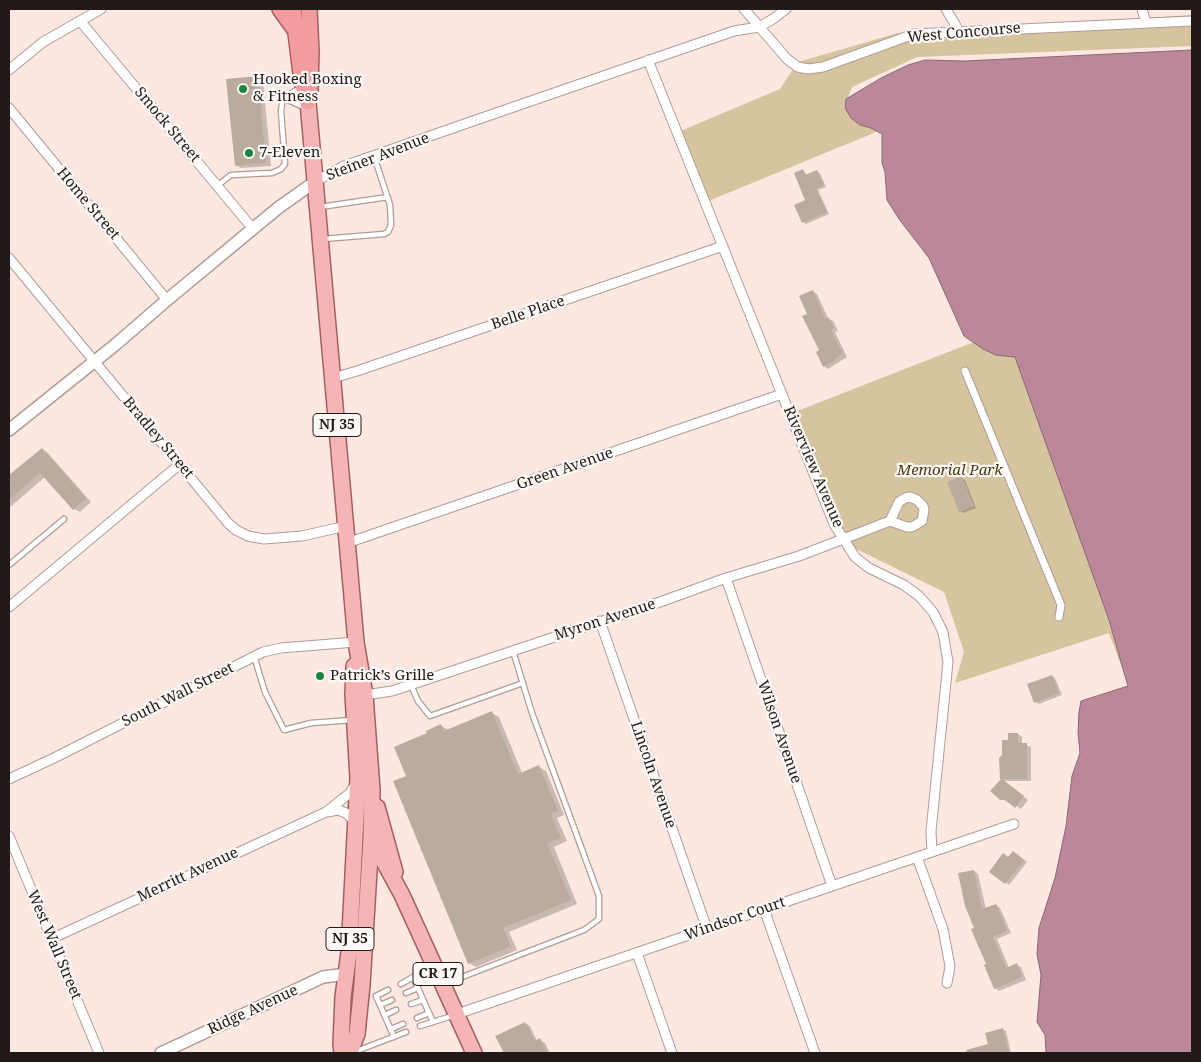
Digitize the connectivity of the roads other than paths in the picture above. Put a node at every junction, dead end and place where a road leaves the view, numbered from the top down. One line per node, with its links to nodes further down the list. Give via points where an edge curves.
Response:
1 (101, 9): 10 (street)
2 (280, 9): 13 (highway)
3 (294, 9): 13 (highway, NJ 35)
4 (309, 9): 19 (highway, NJ 35)
5 (744, 9): 12 (street, West Concourse)
6 (786, 9): 12 (street)
7 (946, 9): 14 (street)
8 (1142, 9): 11 (street)
9 (1192, 20): 11 (street, West Concourse)
10 (81, 22): 16 (street, via 43,42); 23 (street, Smock Street)
11 (1146, 23): 14 (street, West Concourse)
12 (759, 27): 14 (street, West Concourse, via 786,60 808,69 823,68 914,34); 15 (street, Steiner Avenue, via 734,31)
13 (295, 30): 17 (highway, NJ 35)
14 (959, 31)
15 (648, 60): 21 (street, Steiner Avenue); 28 (street, Riverview Avenue)
16 (9, 70)
17 (303, 86): 18 (lane); 19 (highway, NJ 35)
18 (283, 98): 19 (lane, via 291,103); 23 (lane, via 285,164 272,173 231,175)
19 (309, 105): 22 (main road, NJ 35)
20 (9, 108): 30 (street, Home Street)
21 (374, 156): 22 (street, Steiner Avenue, via 344,166); 24 (lane)
22 (316, 181): 25 (main road, NJ 35); 26 (street, Steiner Avenue)
23 (217, 186): 26 (street, Smock Street)
24 (388, 197): 25 (lane); 27 (lane, via 391,225 388,232)
25 (319, 207): 27 (main road, NJ 35)
26 (253, 229): 30 (street, Steiner Avenue)
27 (321, 239): 33 (main road, NJ 35)
28 (723, 246): 33 (street, Belle Place); 34 (street, Riverview Avenue)
29 (9, 258): 31 (street, Bradley Street)
30 (167, 300): 31 (street, Steiner Avenue)
31 (94, 361): 35 (street, Steiner Avenue); 36 (street, Bradley Street)
32 (965, 371): 45 (street, via 1061,605)
33 (333, 378): 39 (main road, NJ 35)
34 (782, 394): 40 (street, Riverview Avenue, via 834,524); 41 (street, Green Avenue)
35 (9, 430)
36 (180, 464): 39 (street, Bradley Street, via 228,522 248,536 286,538); 44 (street)
37 (64, 519): 42 (lane)
38 (890, 520): 40 (street, Myron Avenue)
39 (346, 526): 41 (main road, NJ 35)
40 (844, 539): 43 (street, Myron Avenue); 62 (street, Riverview Avenue, via 855,558 919,596 933,612 943,632 948,662)
41 (347, 542): 47 (main road, NJ 35)
42 (9, 565)
43 (726, 578): 46 (street, Myron Avenue); 64 (street, Wilson Avenue)
44 (9, 607)
45 (1059, 617)
46 (600, 621): 48 (street, Myron Avenue); 67 (street, Lincoln Avenue)
47 (356, 642): 49 (street, South Wall Street, via 281,648); 52 (main road, NJ 35); 53 (main road, NJ 35, via 352,695)
48 (513, 651): 50 (lane); 51 (street, Myron Avenue)
49 (254, 656): 53 (lane, via 265,692 284,730); 55 (street, South Wall Street)
50 (523, 683): 51 (lane, via 430,716); 75 (lane, via 599,896 599,920 584,930)
51 (411, 685): 52 (street, Myron Avenue)
52 (365, 695): 56 (main road, NJ 35)
53 (354, 720): 54 (main road, NJ 35)
54 (358, 778): 57 (street, Merritt Avenue, via 350,793); 58 (main road, NJ 35); 61 (main road, CR 17, via 364,820)
55 (9, 779)
56 (372, 790): 61 (main road, NJ 35); 65 (main road, CR 17)
57 (326, 812): 58 (street, via 338,810 346,813); 68 (street, Merritt Avenue)
58 (357, 824): 71 (main road, NJ 35)
59 (1014, 824): 62 (street, Windsor Court)
60 (9, 836): 68 (street, West Wall Street)
61 (371, 839): 65 (main road, CR 17); 78 (main road, NJ 35)
62 (932, 852): 63 (street, Windsor Court)
63 (916, 857): 64 (street, Windsor Court); 73 (street, via 943,929 950,966)
64 (832, 886): 66 (street, Windsor Court)
65 (402, 895): 70 (main road, CR 17)
66 (764, 909): 67 (street, Windsor Court); 102 (street)
67 (707, 929): 69 (street, Windsor Court)
68 (51, 939): 97 (street, West Wall Street)
69 (637, 953): 87 (street, Windsor Court); 101 (street)
70 (434, 965): 72 (lane); 75 (main road, CR 17)
71 (347, 974): 98 (street, Ridge Avenue, via 323,977); 99 (main road, NJ 35, via 343,997)
72 (413, 977): 74 (lane); 76 (lane)
73 (947, 983)
74 (401, 984)
75 (443, 985): 87 (main road, CR 17)
76 (418, 988): 79 (lane); 82 (lane)
77 (388, 990): 80 (lane)
78 (361, 993): 80 (lane); 100 (main road, NJ 35, via 357,1034)
79 (406, 993)
80 (376, 996): 84 (lane)
81 (392, 1000): 84 (lane)
82 (423, 1000): 83 (lane); 86 (lane)
83 (412, 1004)
84 (380, 1005): 88 (lane)
85 (396, 1010): 88 (lane)
86 (429, 1013): 89 (lane); 90 (lane)
87 (457, 1014): 90 (lane); 96 (main road, CR 17)
88 (384, 1015): 93 (lane)
89 (417, 1018)
90 (433, 1022): 92 (lane)
91 (403, 1024): 93 (lane)
92 (420, 1026)
93 (391, 1029): 95 (lane)
94 (406, 1032): 95 (lane)
95 (394, 1037): 100 (lane)
96 (470, 1052)
97 (100, 1053)
98 (161, 1053)
99 (342, 1053)
100 (350, 1053)
101 (672, 1053)
102 (815, 1053)

